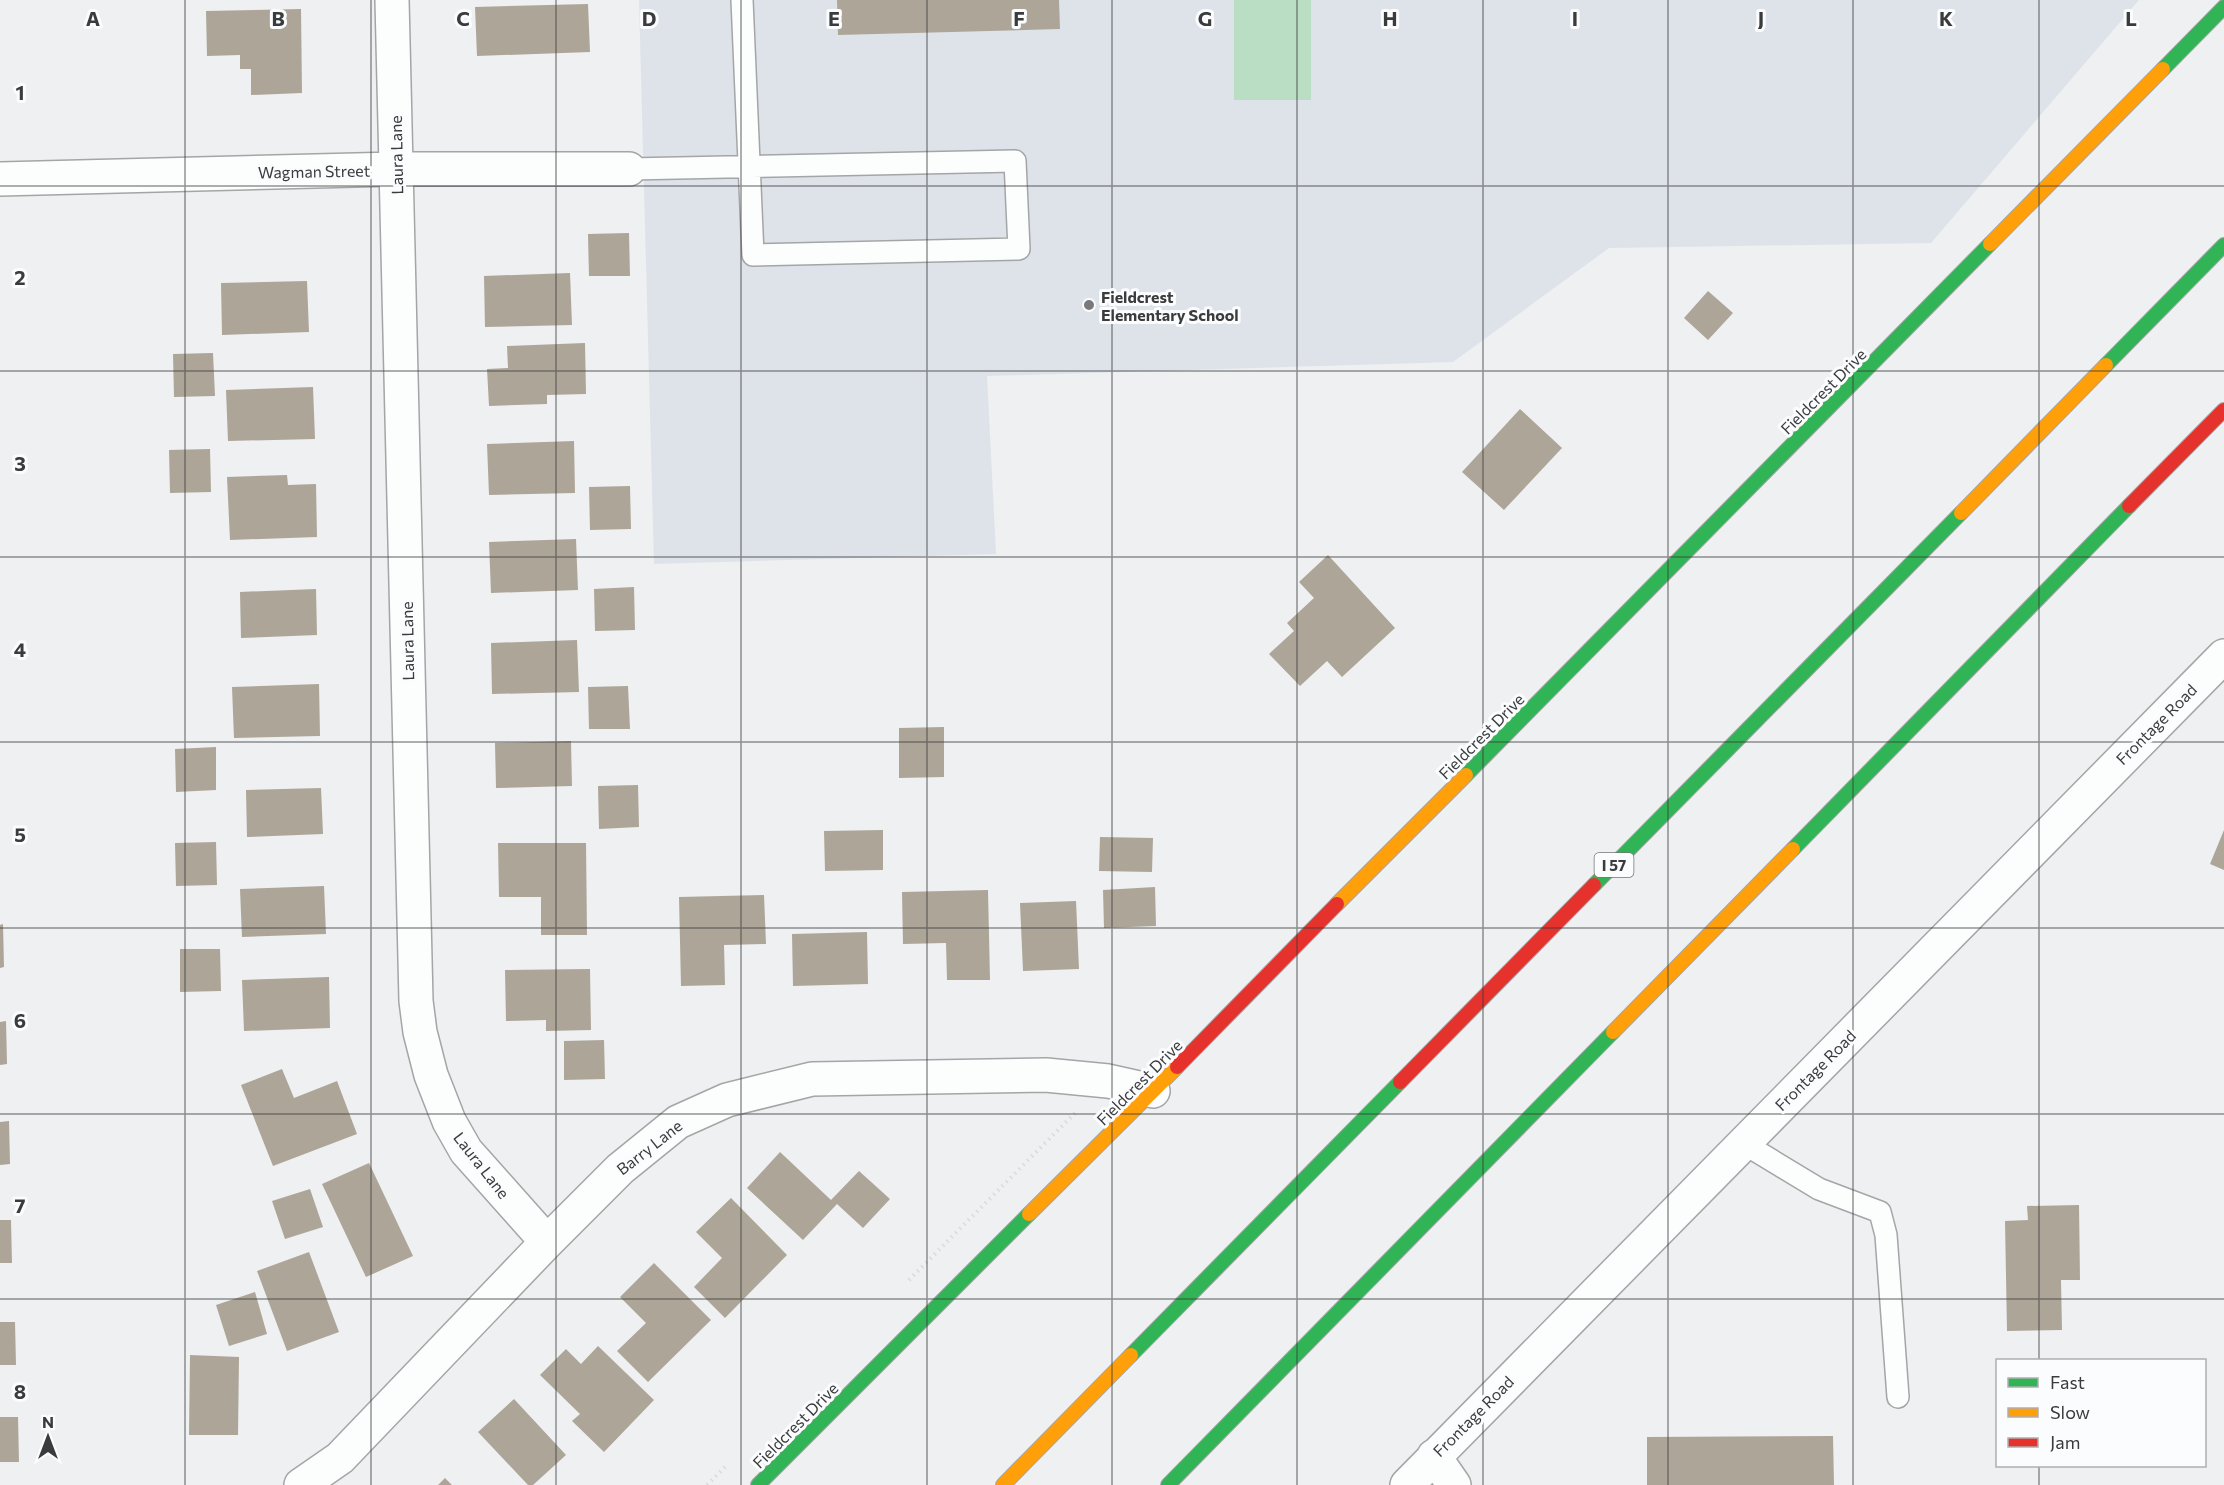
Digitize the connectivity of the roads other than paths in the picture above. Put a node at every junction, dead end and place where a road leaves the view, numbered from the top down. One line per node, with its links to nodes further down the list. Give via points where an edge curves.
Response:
1 (392, 0): 5 (street, Laura Lane)
2 (742, 0): 4 (lane)
3 (2224, 7): 11 (main road, Fieldcrest Drive)
4 (750, 166): 4 (lane, via 1015,161 1019,249 753,255); 6 (lane)
5 (396, 169): 6 (street, Wagman Street); 7 (street, Wagman Street); 13 (street, Laura Lane, via 414,963 420,1032 445,1112 466,1150)
6 (629, 169)
7 (0, 178)
8 (2224, 246): 18 (main road, I 57)
9 (2224, 410): 19 (main road)
10 (2224, 656): 12 (street, Frontage Road)
11 (1153, 1091): 13 (street, Barry Lane, via 1046,1075 812,1079 727,1100 678,1122 620,1169); 17 (main road, Fieldcrest Drive)
12 (1743, 1143): 14 (lane, via 1819,1189 1880,1212 1886,1235); 15 (street, Frontage Road)
13 (547, 1242): 16 (street, Barry Lane, via 340,1458)
14 (1898, 1397)
15 (1434, 1456): 20 (street, Frontage Road); 21 (street)
16 (301, 1485)
17 (758, 1485)
18 (1003, 1485)
19 (1168, 1485)
20 (1407, 1485)
21 (1454, 1485)

